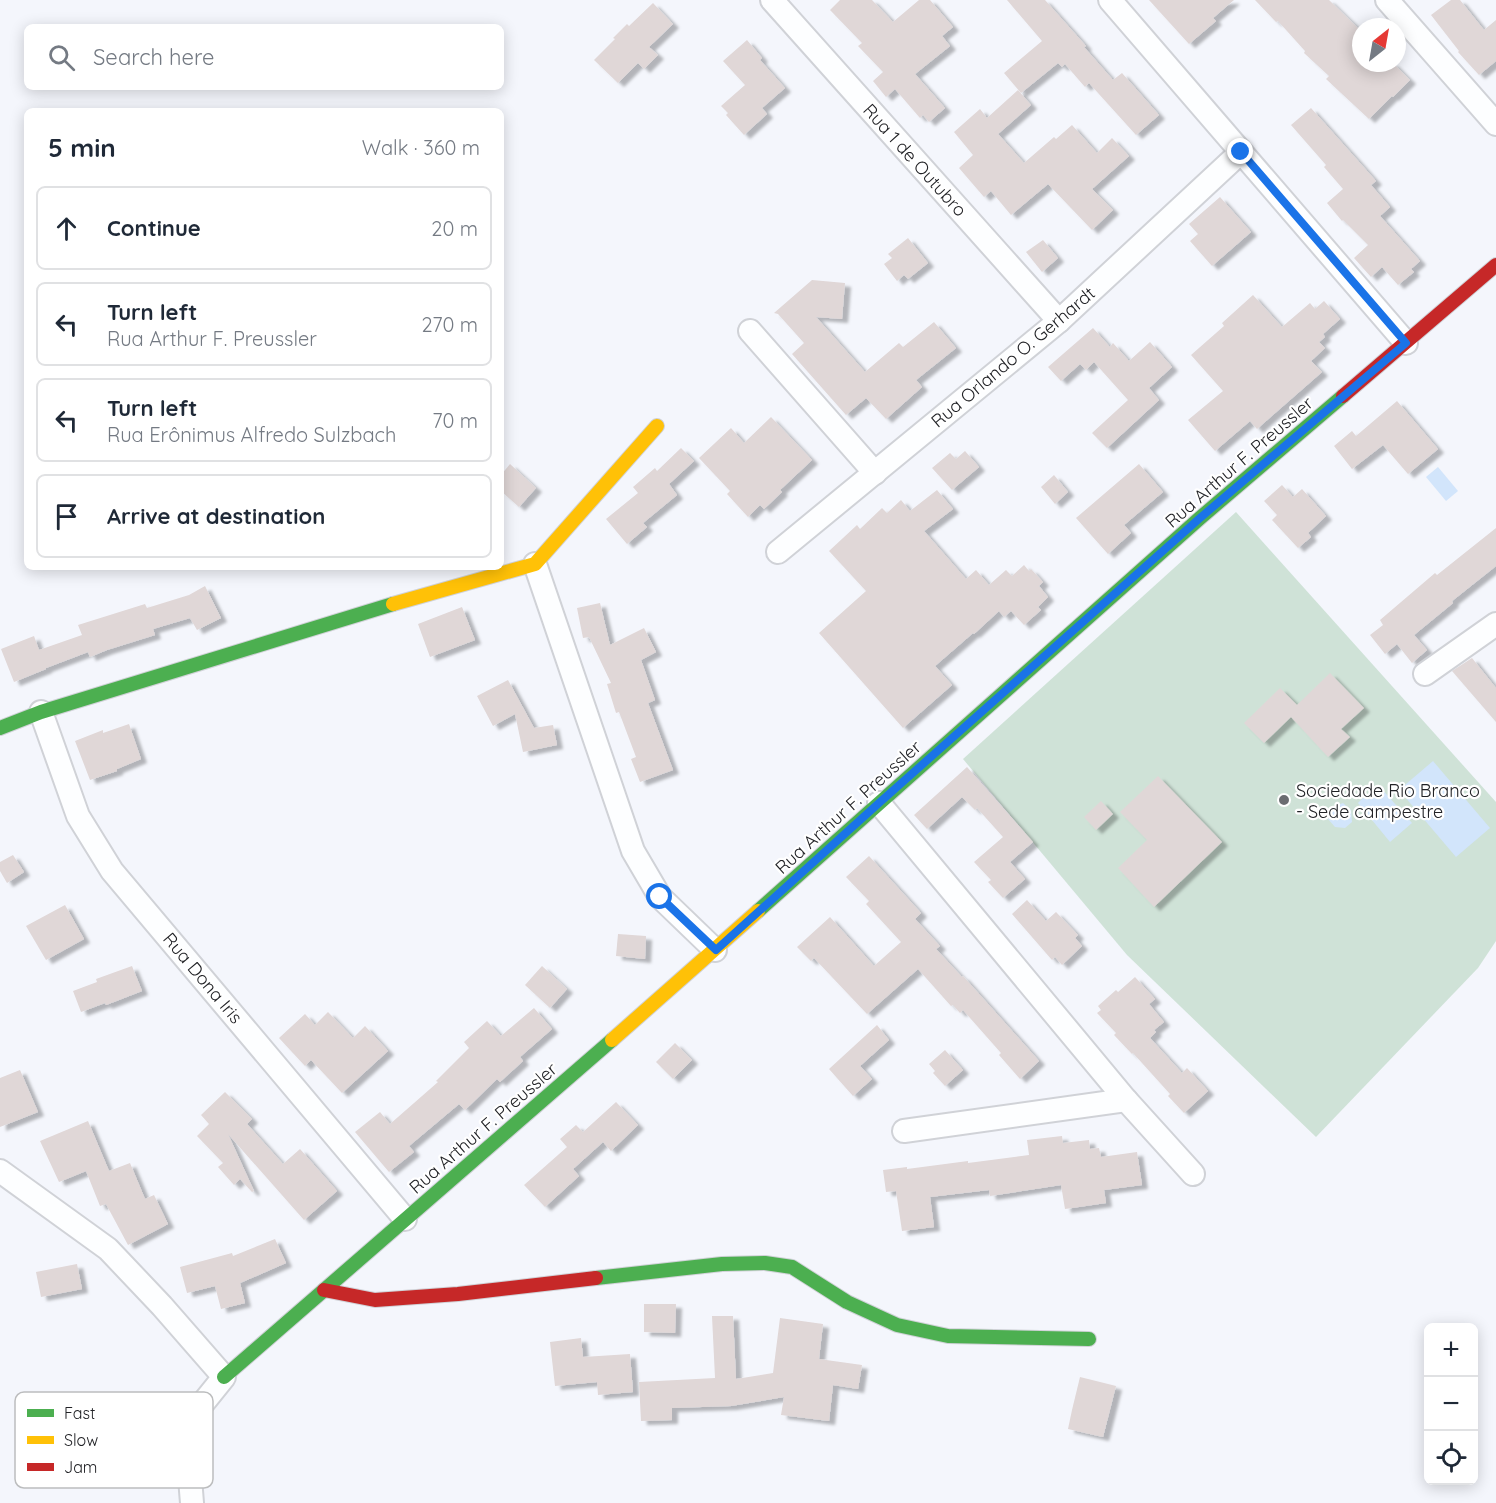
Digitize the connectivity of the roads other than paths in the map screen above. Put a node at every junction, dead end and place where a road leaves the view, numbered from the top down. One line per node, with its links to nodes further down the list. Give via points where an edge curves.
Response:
1 (772, 0): 7 (street, Rua 1 de Outubro)
2 (1110, 0): 5 (street)
3 (1387, 0): 4 (street)
4 (1496, 124)
5 (1241, 152): 7 (street, Rua Orlando O. Gerhardt); 9 (street)
6 (1496, 265): 9 (street, Rua Arthur F. Preussler)
7 (1059, 321): 11 (street, Rua Orlando O. Gerhardt)
8 (750, 331): 11 (street)
9 (1406, 343): 18 (street, Rua Arthur F. Preussler, via 1200,518)
10 (657, 426): 13 (street)
11 (875, 473): 12 (street, Rua Orlando O. Gerhardt)
12 (778, 552)
13 (535, 564): 16 (street); 19 (street, via 633,851 660,897)
14 (1496, 624): 15 (street)
15 (1425, 674)
16 (41, 712): 17 (street); 24 (street, Rua Dona Iris, via 78,816 112,871)
17 (0, 728)
18 (879, 803): 19 (street, Rua Arthur F. Preussler); 20 (street)
19 (716, 950): 24 (street, Rua Arthur F. Preussler)
20 (1126, 1100): 21 (street); 23 (street)
21 (904, 1131)
22 (0, 1171): 27 (street, via 108,1249)
23 (1193, 1174)
24 (405, 1219): 25 (street, Rua Arthur F. Preussler)
25 (324, 1290): 26 (street, via 375,1300 722,1264 765,1263 792,1267 847,1302 897,1325 948,1336); 27 (street, Rua Arthur F. Preussler)
26 (1089, 1339)
27 (224, 1377): 28 (street)
28 (212, 1392)
29 (191, 1488): 30 (street)
30 (192, 1503)

